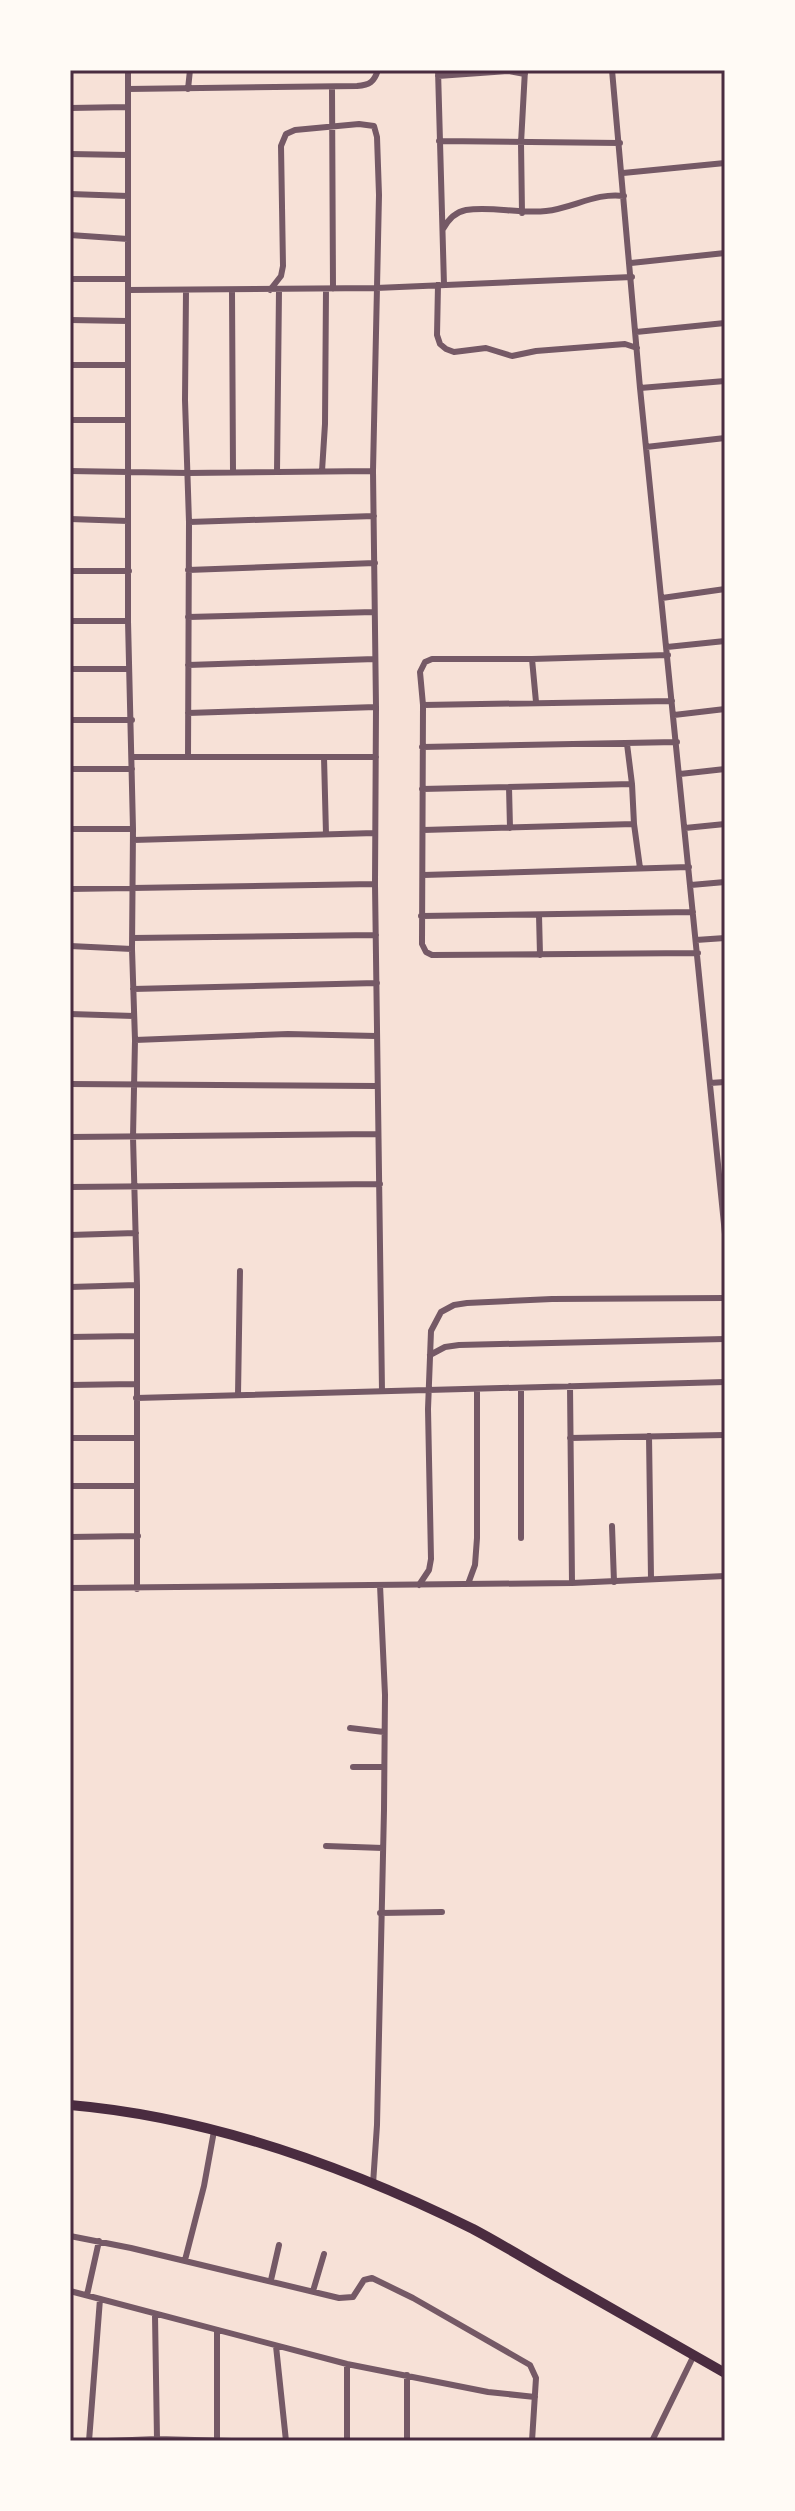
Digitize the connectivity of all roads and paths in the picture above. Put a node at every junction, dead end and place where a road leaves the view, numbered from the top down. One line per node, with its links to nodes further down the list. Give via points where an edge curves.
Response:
1 (128, 70): 8 (street)
2 (190, 70): 9 (street)
3 (378, 70): 7 (street, via 369,85)
4 (612, 70): 15 (street)
5 (525, 72): 6 (street); 14 (street)
6 (438, 73): 13 (street)
7 (332, 88): 9 (street); 12 (street)
8 (128, 89): 9 (street); 10 (street)
9 (188, 89)
10 (128, 107): 11 (street); 17 (street)
11 (70, 108)
12 (333, 127): 33 (street, via 369,124 376,130); 34 (street); 36 (street, via 295,130 283,139 283,266)
13 (439, 141): 14 (street); 24 (street)
14 (521, 143): 15 (street); 23 (street)
15 (620, 143): 19 (street)
16 (70, 154): 17 (street)
17 (128, 155): 21 (street)
18 (725, 163): 19 (street)
19 (623, 173): 22 (street)
20 (70, 194): 21 (street)
21 (128, 196): 26 (street)
22 (624, 196): 23 (street, via 599,196); 28 (street)
23 (522, 213): 24 (street, via 462,211)
24 (442, 231): 32 (street)
25 (70, 235): 26 (street)
26 (128, 239): 31 (street)
27 (725, 253): 28 (street)
28 (631, 263): 29 (street)
29 (632, 277): 32 (street); 43 (street)
30 (70, 279): 31 (street)
31 (128, 279): 35 (street)
32 (441, 285): 33 (street); 44 (street, via 437,335 440,344 454,352 486,348 512,356 625,344)
33 (376, 288): 34 (street); 56 (street)
34 (329, 289): 37 (street); 55 (street)
35 (128, 290): 38 (street); 41 (street)
36 (270, 290): 37 (street); 39 (street)
37 (279, 290): 58 (street)
38 (186, 291): 39 (street); 59 (street)
39 (232, 291): 57 (street)
40 (70, 320): 41 (street)
41 (128, 321): 46 (street)
42 (725, 323): 43 (street)
43 (636, 332): 44 (street)
44 (637, 348): 48 (street)
45 (70, 365): 46 (street)
46 (128, 365): 50 (street)
47 (725, 381): 48 (street)
48 (640, 388): 52 (street)
49 (70, 420): 50 (street)
50 (128, 420): 53 (street)
51 (725, 438): 52 (street)
52 (646, 447): 69 (street)
53 (128, 470): 54 (street); 59 (street); 62 (street)
54 (70, 471)
55 (322, 471): 56 (street); 58 (street)
56 (373, 471): 60 (street)
57 (233, 472): 58 (street); 59 (street)
58 (277, 472)
59 (188, 473): 63 (street)
60 (374, 516): 63 (street); 64 (street)
61 (70, 519): 62 (street)
62 (128, 521): 67 (street)
63 (189, 522): 65 (street)
64 (375, 563): 65 (street); 70 (street)
65 (188, 570): 71 (street)
66 (70, 571): 67 (street)
67 (129, 571): 73 (street)
68 (725, 589): 69 (street)
69 (662, 598): 75 (street)
70 (374, 612): 71 (street); 76 (street)
71 (188, 617): 78 (street)
72 (70, 621): 73 (street)
73 (128, 621): 80 (street)
74 (725, 641): 75 (street)
75 (667, 651): 77 (street); 81 (street)
76 (375, 659): 78 (street); 84 (street)
77 (532, 659): 82 (street); 83 (street, via 432,659 420,672)
78 (188, 665): 86 (street)
79 (70, 669): 80 (street)
80 (129, 669): 89 (street)
81 (672, 701): 82 (street); 87 (street)
82 (536, 702): 83 (street)
83 (423, 705): 92 (street)
84 (376, 707): 86 (street); 96 (street)
85 (725, 709): 87 (street)
86 (188, 713): 94 (street)
87 (674, 715): 90 (street)
88 (70, 720): 89 (street)
89 (132, 720): 93 (street)
90 (677, 742): 91 (street); 100 (street)
91 (627, 744): 92 (street); 101 (street)
92 (422, 747): 103 (street)
93 (132, 757): 94 (street); 98 (street)
94 (188, 757): 95 (street)
95 (324, 757): 96 (street); 112 (street)
96 (376, 757): 111 (street)
97 (70, 769): 98 (street)
98 (132, 769): 109 (street)
99 (725, 769): 100 (street)
100 (680, 774): 107 (street)
101 (632, 784): 102 (street); 104 (street)
102 (509, 787): 103 (street); 106 (street)
103 (422, 789): 110 (street)
104 (634, 824): 106 (street); 115 (street)
105 (725, 824): 107 (street)
106 (510, 828): 110 (street)
107 (685, 828): 114 (street)
108 (70, 829): 109 (street)
109 (133, 829): 113 (street)
110 (423, 830): 116 (street)
111 (375, 833): 112 (street); 118 (street)
112 (326, 834): 113 (street)
113 (133, 840): 121 (street)
114 (689, 867): 115 (street); 119 (street)
115 (640, 868): 116 (street)
116 (423, 875): 124 (street)
117 (725, 882): 119 (street)
118 (375, 884): 121 (street); 125 (street)
119 (691, 885): 122 (street)
120 (70, 889): 121 (street)
121 (132, 889): 126 (street)
122 (693, 912): 123 (street); 128 (street)
123 (539, 915): 124 (street); 132 (street)
124 (421, 916): 132 (street, via 422,944 432,955)
125 (376, 935): 126 (street); 133 (street)
126 (132, 938): 130 (street)
127 (725, 938): 128 (street)
128 (696, 940): 131 (street)
129 (70, 946): 130 (street)
130 (132, 949): 134 (street)
131 (698, 953): 132 (street); 140 (street)
132 (540, 955)
133 (377, 983): 134 (street); 137 (street)
134 (133, 989): 136 (street)
135 (70, 1014): 136 (street)
136 (134, 1016): 138 (street)
137 (376, 1036): 138 (street); 143 (street)
138 (135, 1040): 142 (street)
139 (725, 1082): 140 (street)
140 (710, 1083): 145 (street)
141 (70, 1084): 142 (street)
142 (135, 1084): 143 (street); 148 (street)
143 (377, 1086): 146 (street)
144 (725, 1130): 145 (street)
145 (715, 1131): 149 (street)
146 (378, 1134): 148 (street); 150 (street)
147 (70, 1137): 148 (street)
148 (133, 1137): 151 (street)
149 (722, 1175): 154 (street)
150 (380, 1184): 151 (street); 171 (street)
151 (134, 1185): 152 (street); 153 (street)
152 (70, 1187)
153 (136, 1233): 155 (street); 157 (street)
154 (725, 1234)
155 (70, 1235)
156 (240, 1271): 172 (street)
157 (137, 1285): 158 (street); 160 (street)
158 (70, 1287)
159 (725, 1298): 163 (street, via 454,1305 434,1321)
160 (136, 1336): 161 (street); 165 (street)
161 (70, 1337)
162 (725, 1339): 163 (street, via 459,1345)
163 (430, 1355): 170 (street)
164 (725, 1382): 167 (street)
165 (136, 1384): 166 (street); 173 (street)
166 (70, 1385)
167 (570, 1386): 168 (street); 178 (street)
168 (521, 1388): 169 (street); 184 (street)
169 (477, 1389): 170 (street); 189 (street, via 477,1538)
170 (430, 1390): 171 (street); 191 (street, via 431,1559)
171 (382, 1391): 172 (street)
172 (238, 1395): 173 (street)
173 (136, 1398): 177 (street)
174 (725, 1435): 175 (street)
175 (649, 1436): 178 (street); 186 (street)
176 (70, 1438): 177 (street)
177 (136, 1438): 180 (street)
178 (570, 1438): 188 (street)
179 (70, 1486): 180 (street)
180 (136, 1486): 182 (street)
181 (612, 1526): 187 (street)
182 (138, 1536): 183 (street); 193 (street)
183 (70, 1537)
184 (521, 1538)
185 (725, 1576): 186 (street)
186 (651, 1578): 187 (street)
187 (614, 1582): 188 (street)
188 (572, 1583): 189 (street)
189 (468, 1584): 191 (street)
190 (380, 1585): 191 (street); 193 (street); 195 (street)
191 (419, 1585)
192 (70, 1588): 193 (street)
193 (137, 1589)
194 (350, 1728): 195 (street)
195 (384, 1732): 197 (street)
196 (353, 1767): 197 (street)
197 (384, 1767): 199 (street)
198 (326, 1846): 199 (street)
199 (383, 1848): 201 (street)
200 (442, 1912): 201 (street)
201 (380, 1913): 204 (street)
202 (70, 2105): 203 (main road)
203 (214, 2131): 204 (main road); 209 (street)
204 (373, 2184): 218 (main road, via 476,2231)
205 (70, 2236): 206 (street)
206 (99, 2241): 209 (street); 213 (street)
207 (279, 2245): 210 (street)
208 (324, 2254): 212 (street)
209 (185, 2260): 210 (street)
210 (271, 2280): 212 (street)
211 (70, 2291): 213 (street)
212 (313, 2291): 222 (street, via 349,2299 372,2278 530,2365)
213 (87, 2295): 214 (street)
214 (100, 2299): 215 (street); 227 (street)
215 (155, 2315): 216 (street); 223 (street)
216 (217, 2330): 217 (street); 226 (street)
217 (276, 2346): 219 (street); 230 (street)
218 (694, 2355): 220 (main road); 234 (street)
219 (347, 2364): 221 (street); 231 (street)
220 (725, 2373)
221 (407, 2375): 222 (street); 232 (street)
222 (535, 2397): 233 (street)
223 (157, 2439): 224 (street); 225 (street)
224 (147, 2440): 228 (street)
225 (208, 2440): 226 (street)
226 (217, 2440): 229 (street)
227 (89, 2441)
228 (107, 2441)
229 (232, 2441)
230 (286, 2441)
231 (347, 2441)
232 (407, 2441)
233 (532, 2441)
234 (652, 2441)

